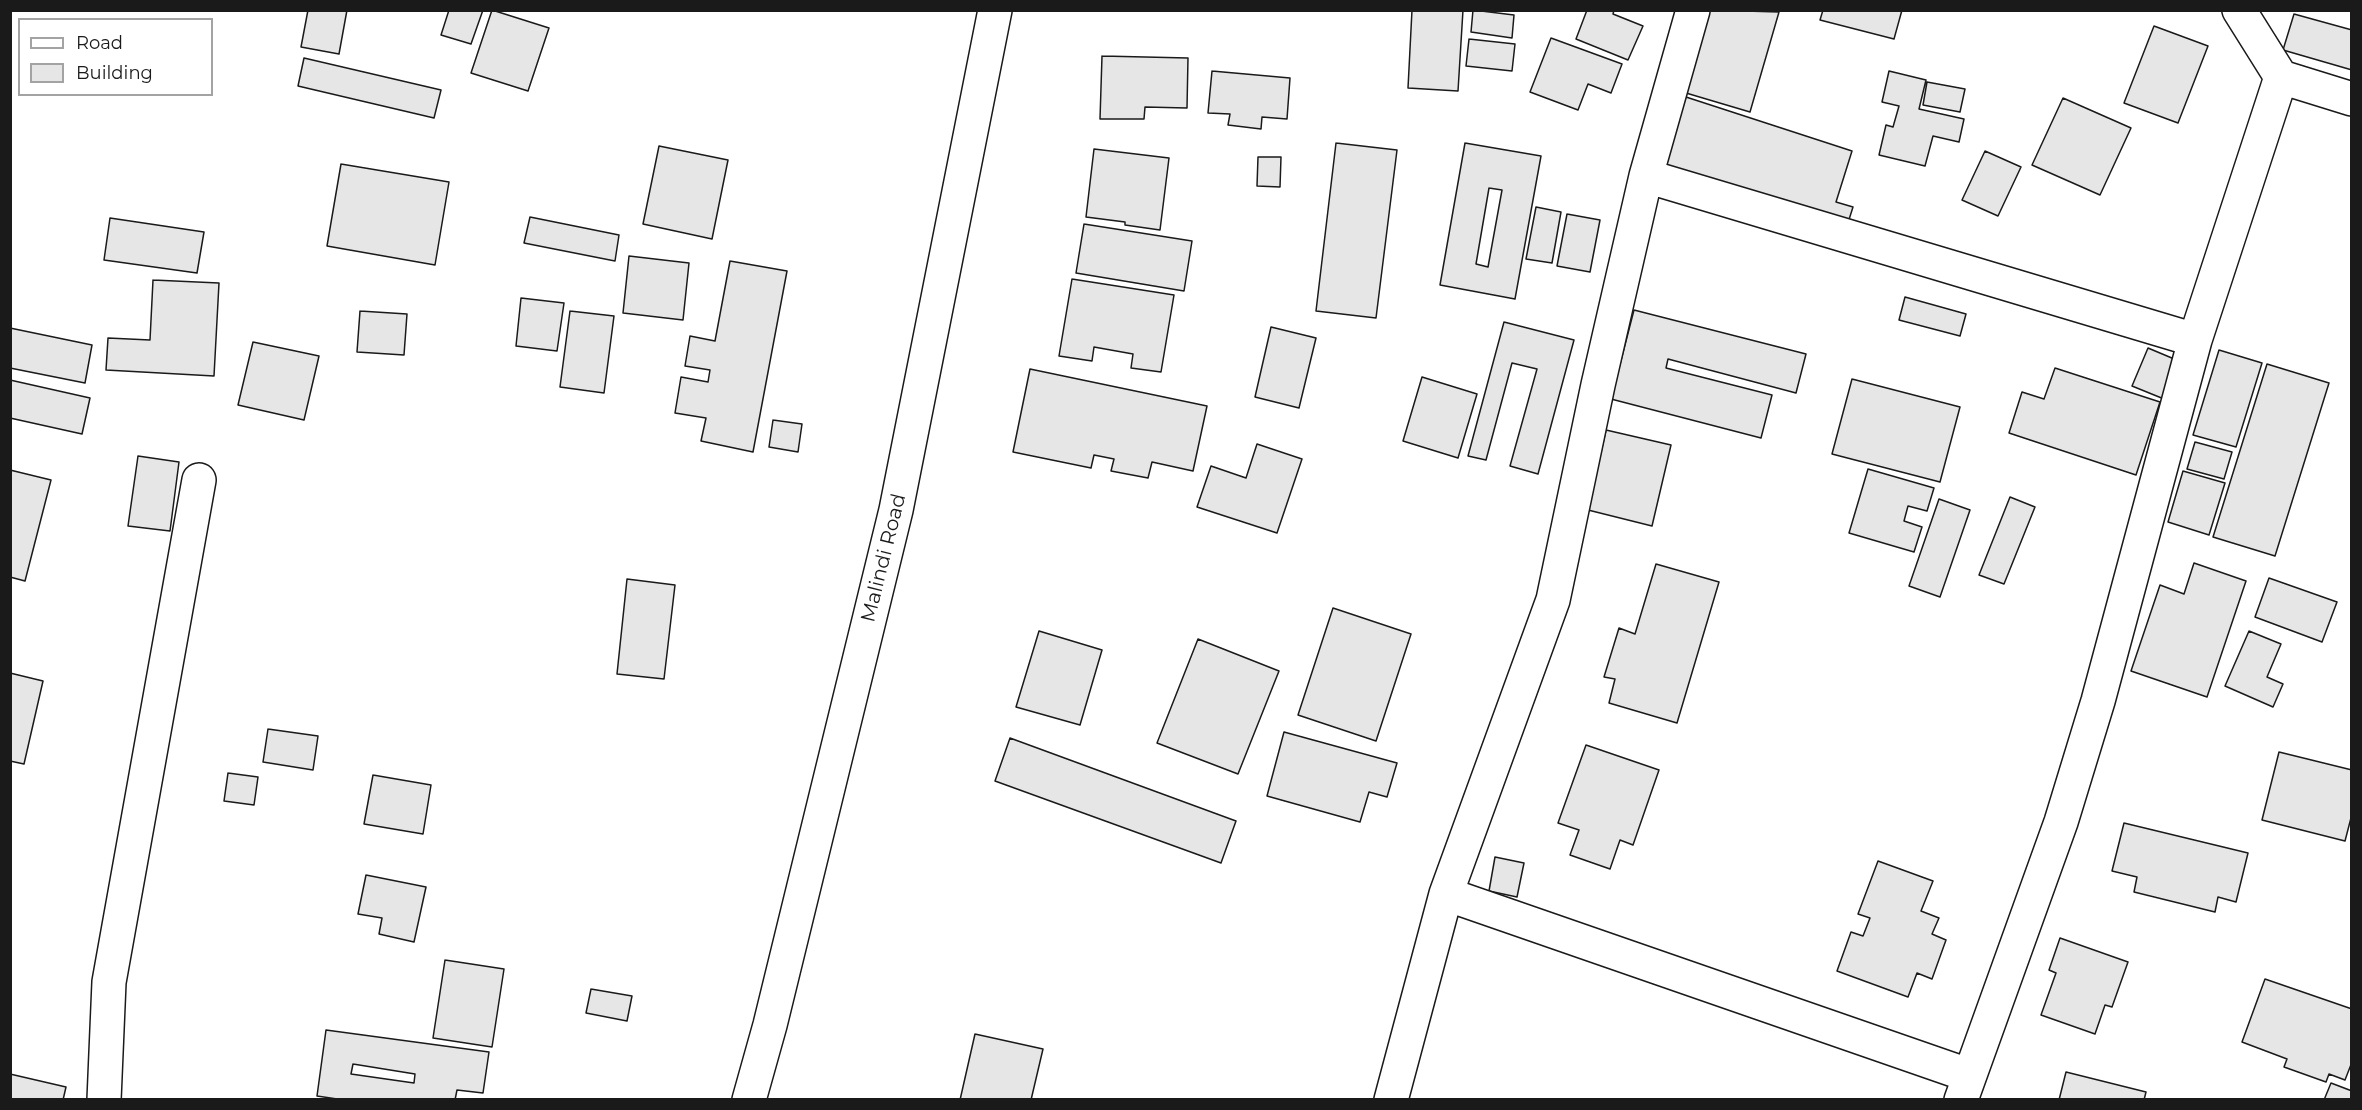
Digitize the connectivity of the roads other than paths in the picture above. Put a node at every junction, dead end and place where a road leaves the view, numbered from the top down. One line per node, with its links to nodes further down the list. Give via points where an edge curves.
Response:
1 (995, 10): 12 (main road, Malindi Road, via 896,510)
2 (1693, 10): 6 (main road)
3 (2240, 10): 4 (main road)
4 (2281, 77): 5 (main road); 7 (main road)
5 (2352, 99)
6 (1646, 176): 7 (main road); 9 (main road, via 1553,600)
7 (2195, 340): 10 (main road, via 2065,811)
8 (200, 480): 11 (main road, via 109,982)
9 (1446, 894): 10 (main road); 13 (main road)
10 (1964, 1087)
11 (104, 1100)
12 (749, 1100)
13 (1391, 1100)

